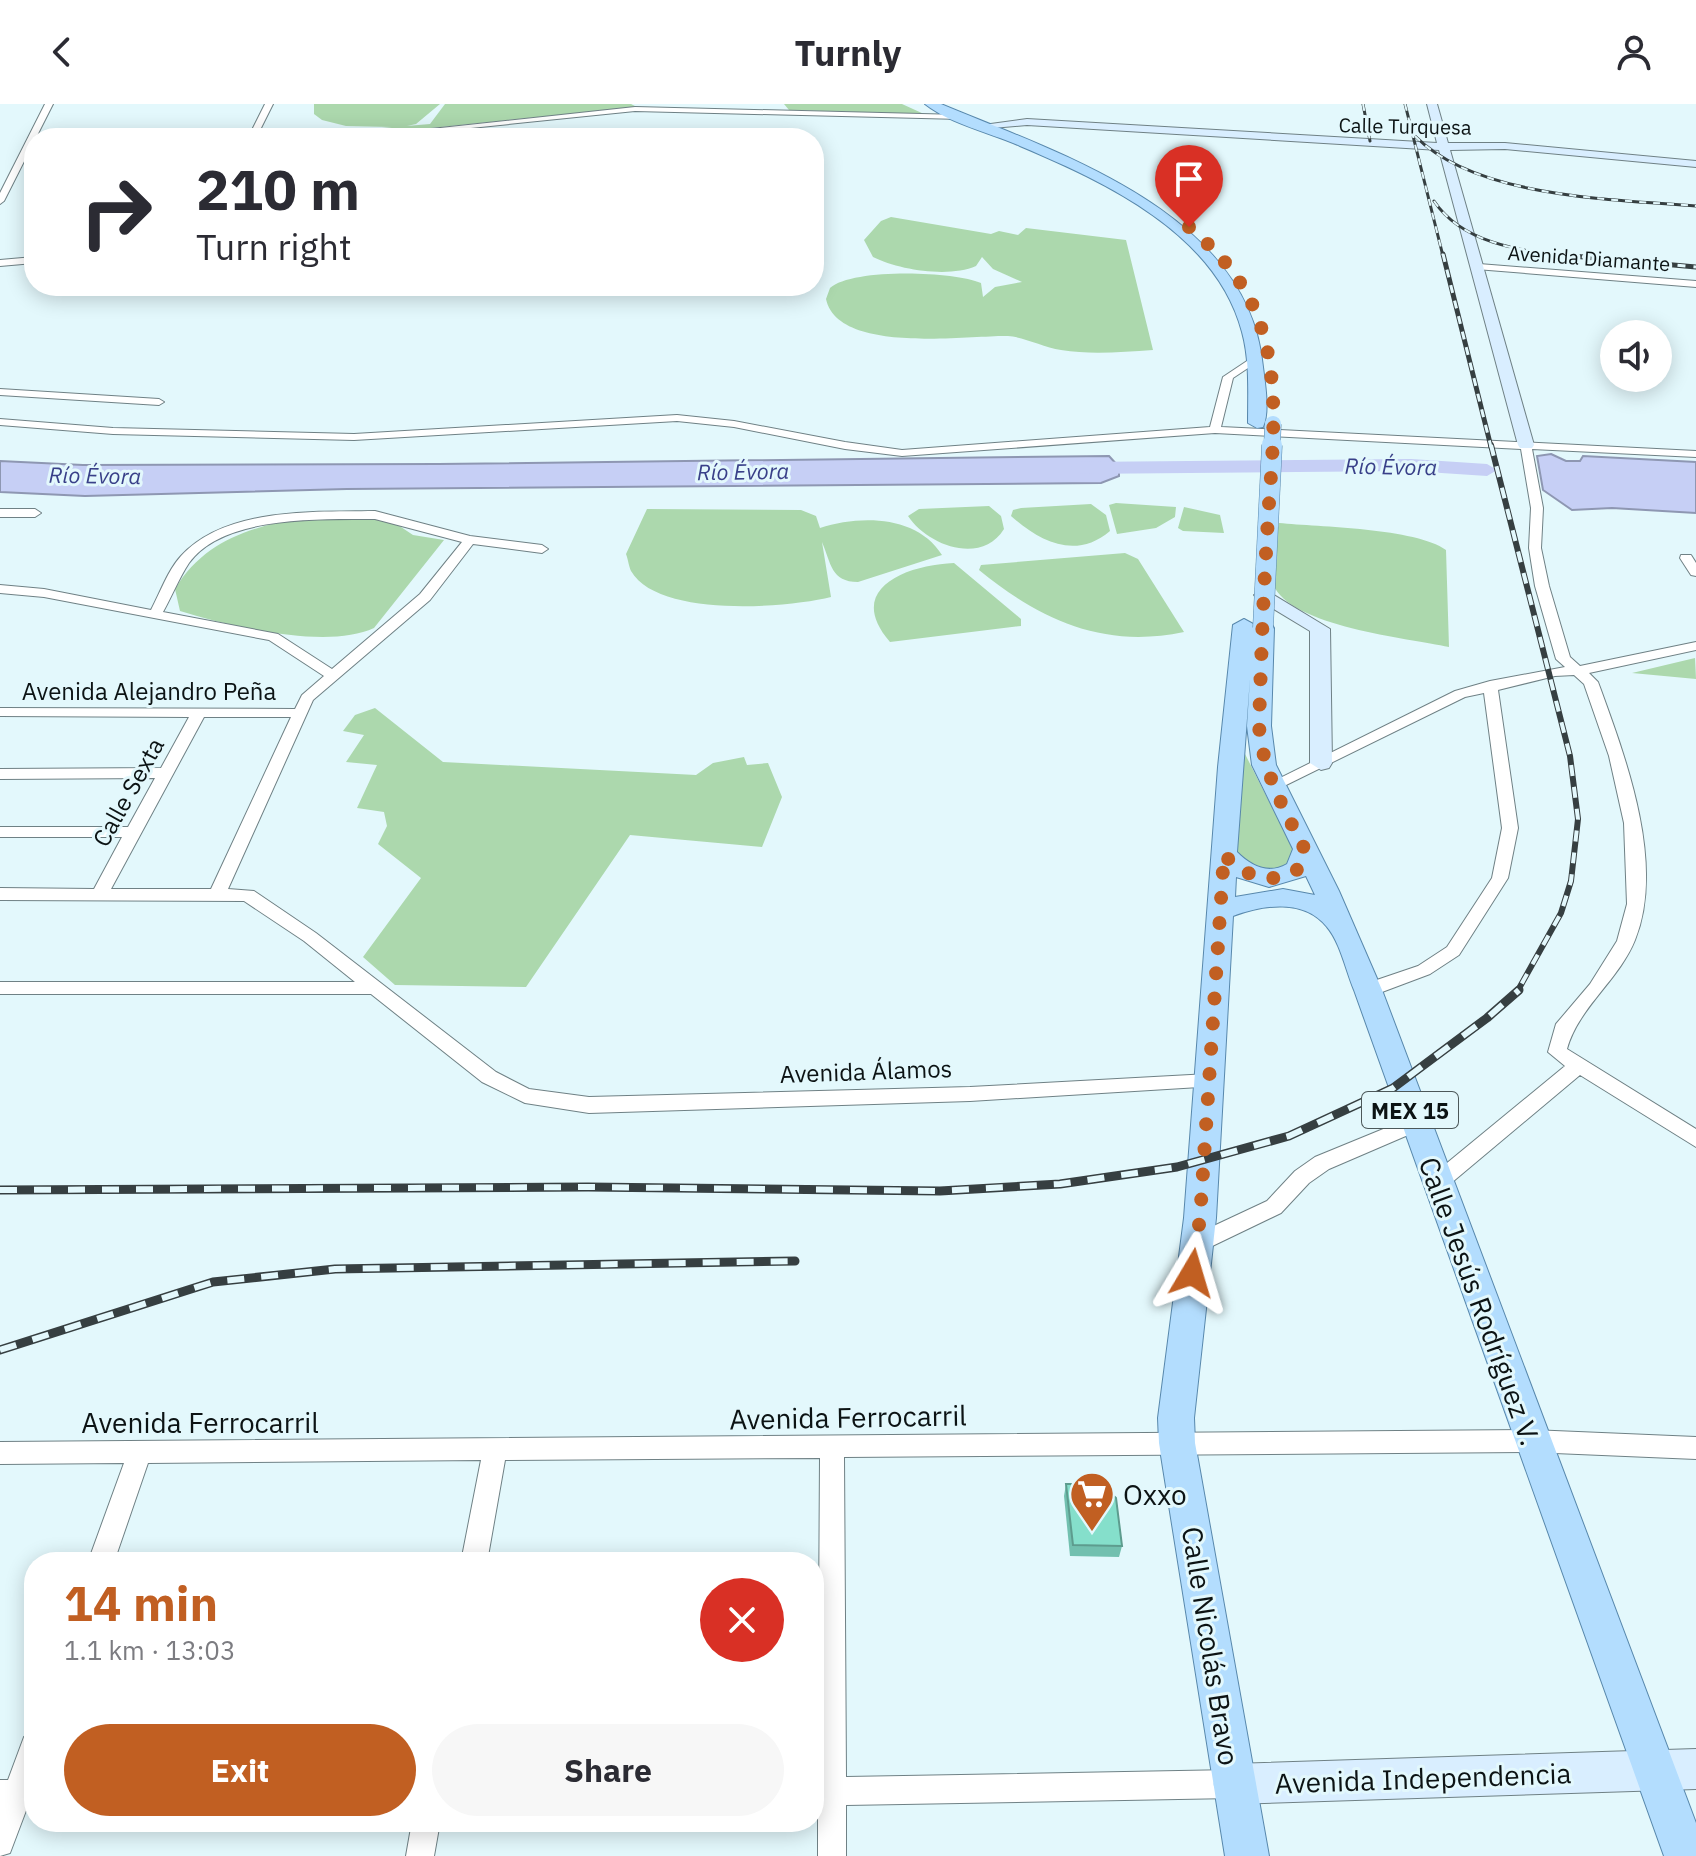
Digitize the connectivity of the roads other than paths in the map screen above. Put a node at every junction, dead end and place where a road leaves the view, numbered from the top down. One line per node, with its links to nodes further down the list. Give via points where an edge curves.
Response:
1 (49, 104): 7 (street)
2 (269, 104): 8 (street)
3 (931, 104): 6 (main road, MEX 15)
4 (948, 104): 6 (main road, MEX 15)
5 (1432, 104): 11 (street)
6 (982, 123): 9 (street, via 635,109); 10 (main road, MEX 15); 10 (main road); 19 (main road, MEX 15, via 1098,178 1170,224 1230,288)
7 (37, 128)
8 (257, 128)
9 (449, 128)
10 (1028, 129): 11 (street, Calle Turquesa); 23 (main road, MEX 15, via 1155,202 1226,263 1261,326 1269,360)
11 (1445, 148): 13 (street, Calle Turquesa, via 1505,146); 17 (street)
12 (24, 153): 14 (street)
13 (1696, 164)
14 (0, 201)
15 (24, 261): 16 (street)
16 (0, 263)
17 (1479, 267): 18 (street, Avenida Diamante); 25 (street)
18 (1696, 284)
19 (1256, 358): 23 (main road, MEX 15); 24 (street, via 1228,377)
20 (0, 392): 21 (street)
21 (159, 402)
22 (0, 422): 24 (street, via 113,431 354,437 701,419 902,453)
23 (1265, 424): 34 (main road, MEX 15, bridge); 36 (main road, MEX 15)
24 (1215, 430): 25 (street)
25 (1526, 445): 26 (street); 38 (street, via 1542,586 1563,659)
26 (1696, 454)
27 (0, 513): 28 (street)
28 (35, 513)
29 (470, 540): 30 (street); 35 (street, via 358,513 250,524 207,540 185,559); 39 (street, via 425,597)
30 (542, 549)
31 (1686, 558): 32 (street)
32 (1696, 572)
33 (0, 589): 35 (street)
34 (1264, 595): 36 (main road, MEX 15, bridge); 44 (street, via 1320,629)
35 (155, 615): 39 (street, via 273,637)
36 (1254, 626): 47 (main road, Calle Jesús Rodríguez V. / MEX 15, via 1262,753); 51 (main road, MEX 15, via 1230,767)
37 (1696, 646): 38 (street)
38 (1578, 671): 40 (street); 60 (street, via 1591,682 1627,793 1636,904 1626,941 1563,1029 1557,1052)
39 (331, 675): 42 (street)
40 (1490, 685): 44 (street, via 1447,700); 59 (street, via 1510,828 1500,878 1453,951 1424,970)
41 (0, 712): 43 (street, Avenida Alejandro Peña)
42 (298, 713): 43 (street, Avenida Alejandro Peña); 53 (street)
43 (198, 714): 45 (street, Calle Sexta)
44 (1321, 763): 47 (street)
45 (166, 773): 46 (street); 49 (street, Calle Sexta)
46 (0, 774)
47 (1272, 786): 50 (main road, Calle Jesús Rodríguez V. / MEX 15)
48 (0, 832): 49 (street)
49 (134, 832): 52 (street, Calle Sexta)
50 (1305, 850): 51 (main road, via 1298,869 1274,877 1242,871); 56 (main road, Calle Jesús Rodríguez V. / MEX 15)
51 (1224, 854): 55 (main road, MEX 15)
52 (100, 893): 53 (street, Avenida Álamos); 54 (street, Avenida Álamos)
53 (218, 893): 58 (street, Avenida Álamos, via 248,895)
54 (0, 894)
55 (1221, 911): 56 (main road, via 1262,896 1292,897 1318,905); 61 (main road, MEX 15)
56 (1340, 924): 59 (main road, Calle Jesús Rodríguez V. / MEX 15)
57 (0, 988): 58 (street)
58 (375, 988): 61 (street, Avenida Álamos, via 489,1077 525,1096 589,1105 956,1095)
59 (1368, 990): 62 (main road, Calle Jesús Rodríguez V. / MEX 15)
60 (1577, 1067): 63 (street); 64 (street)
61 (1209, 1081): 65 (main road, MEX 15)
62 (1415, 1124): 64 (main road, Calle Jesús Rodríguez V. / MEX 15); 65 (street, via 1322,1163 1274,1207)
63 (1696, 1139)
64 (1437, 1183): 66 (main road, Calle Jesús Rodríguez V. / MEX 15)
65 (1196, 1244): 67 (main road, Calle Nicolás Bravo / MEX 15)
66 (1531, 1441): 67 (street, Avenida Ferrocarril); 69 (street, Avenida Ferrocarril); 77 (main road, Calle Jesús Rodríguez V. / MEX 15)
67 (1177, 1443): 68 (street, Avenida Ferrocarril); 79 (main road, Calle Nicolás Bravo / MEX 15)
68 (832, 1447): 70 (street, Avenida Ferrocarril); 75 (street)
69 (1696, 1448)
70 (495, 1450): 71 (street, Avenida Ferrocarril); 74 (street)
71 (140, 1452): 72 (street, Avenida Ferrocarril); 73 (street)
72 (0, 1453)
73 (105, 1552)
74 (476, 1552)
75 (824, 1754)
76 (1696, 1769): 77 (street, Avenida Independencia)
77 (1655, 1771): 79 (street, Avenida Independencia); 88 (main road, Calle Jesús Rodríguez V. / MEX 15)
78 (24, 1775): 81 (street)
79 (1233, 1784): 80 (street, Avenida Independencia); 87 (main road, Calle Nicolás Bravo / MEX 15)
80 (824, 1792)
81 (17, 1794): 84 (street)
82 (824, 1799): 86 (street)
83 (424, 1832): 85 (street)
84 (0, 1843)
85 (420, 1856)
86 (832, 1856)
87 (1247, 1856)
88 (1686, 1856)

